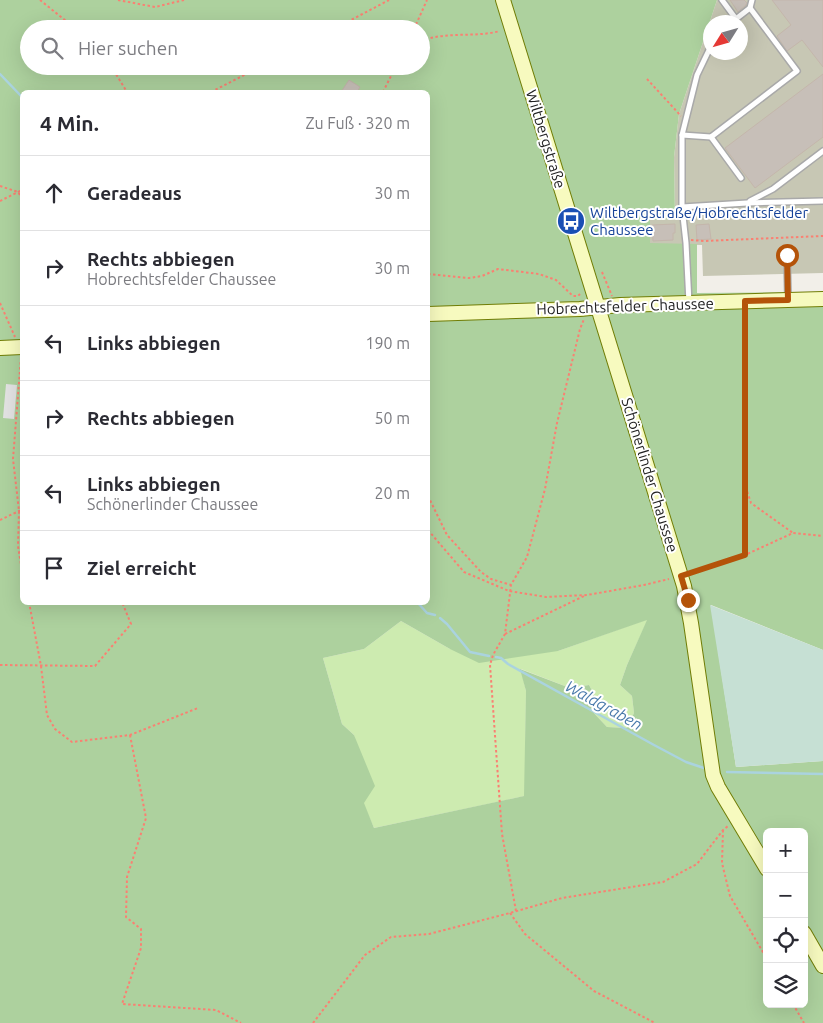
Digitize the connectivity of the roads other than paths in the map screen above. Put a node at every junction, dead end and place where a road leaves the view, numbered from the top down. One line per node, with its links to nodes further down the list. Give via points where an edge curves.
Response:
1 (503, 0): 19 (main road, Wiltbergstraße)
2 (722, 0): 5 (lane)
3 (752, 0): 4 (lane)
4 (750, 8): 6 (lane); 9 (lane, via 797,71)
5 (731, 15)
6 (741, 15)
7 (704, 60): 8 (lane, via 697,75)
8 (682, 135): 9 (lane); 14 (lane)
9 (711, 136): 11 (lane)
10 (823, 151): 13 (lane, via 773,189)
11 (742, 178)
12 (823, 201): 13 (lane)
13 (747, 203): 14 (lane)
14 (682, 206): 18 (lane)
15 (787, 255): 17 (lane)
16 (823, 299): 17 (main road, Hobrechtsfelder Chaussee)
17 (788, 300): 18 (main road, Hobrechtsfelder Chaussee)
18 (688, 303): 19 (main road, Hobrechtsfelder Chaussee)
19 (599, 307): 20 (main road, Hobrechtsfelder Chaussee); 23 (main road, Schönerlinder Chaussee, via 688,600 713,774)
20 (430, 314)
21 (20, 347): 22 (main road)
22 (0, 348)
23 (763, 863)
24 (808, 941): 25 (main road)
25 (823, 966)

